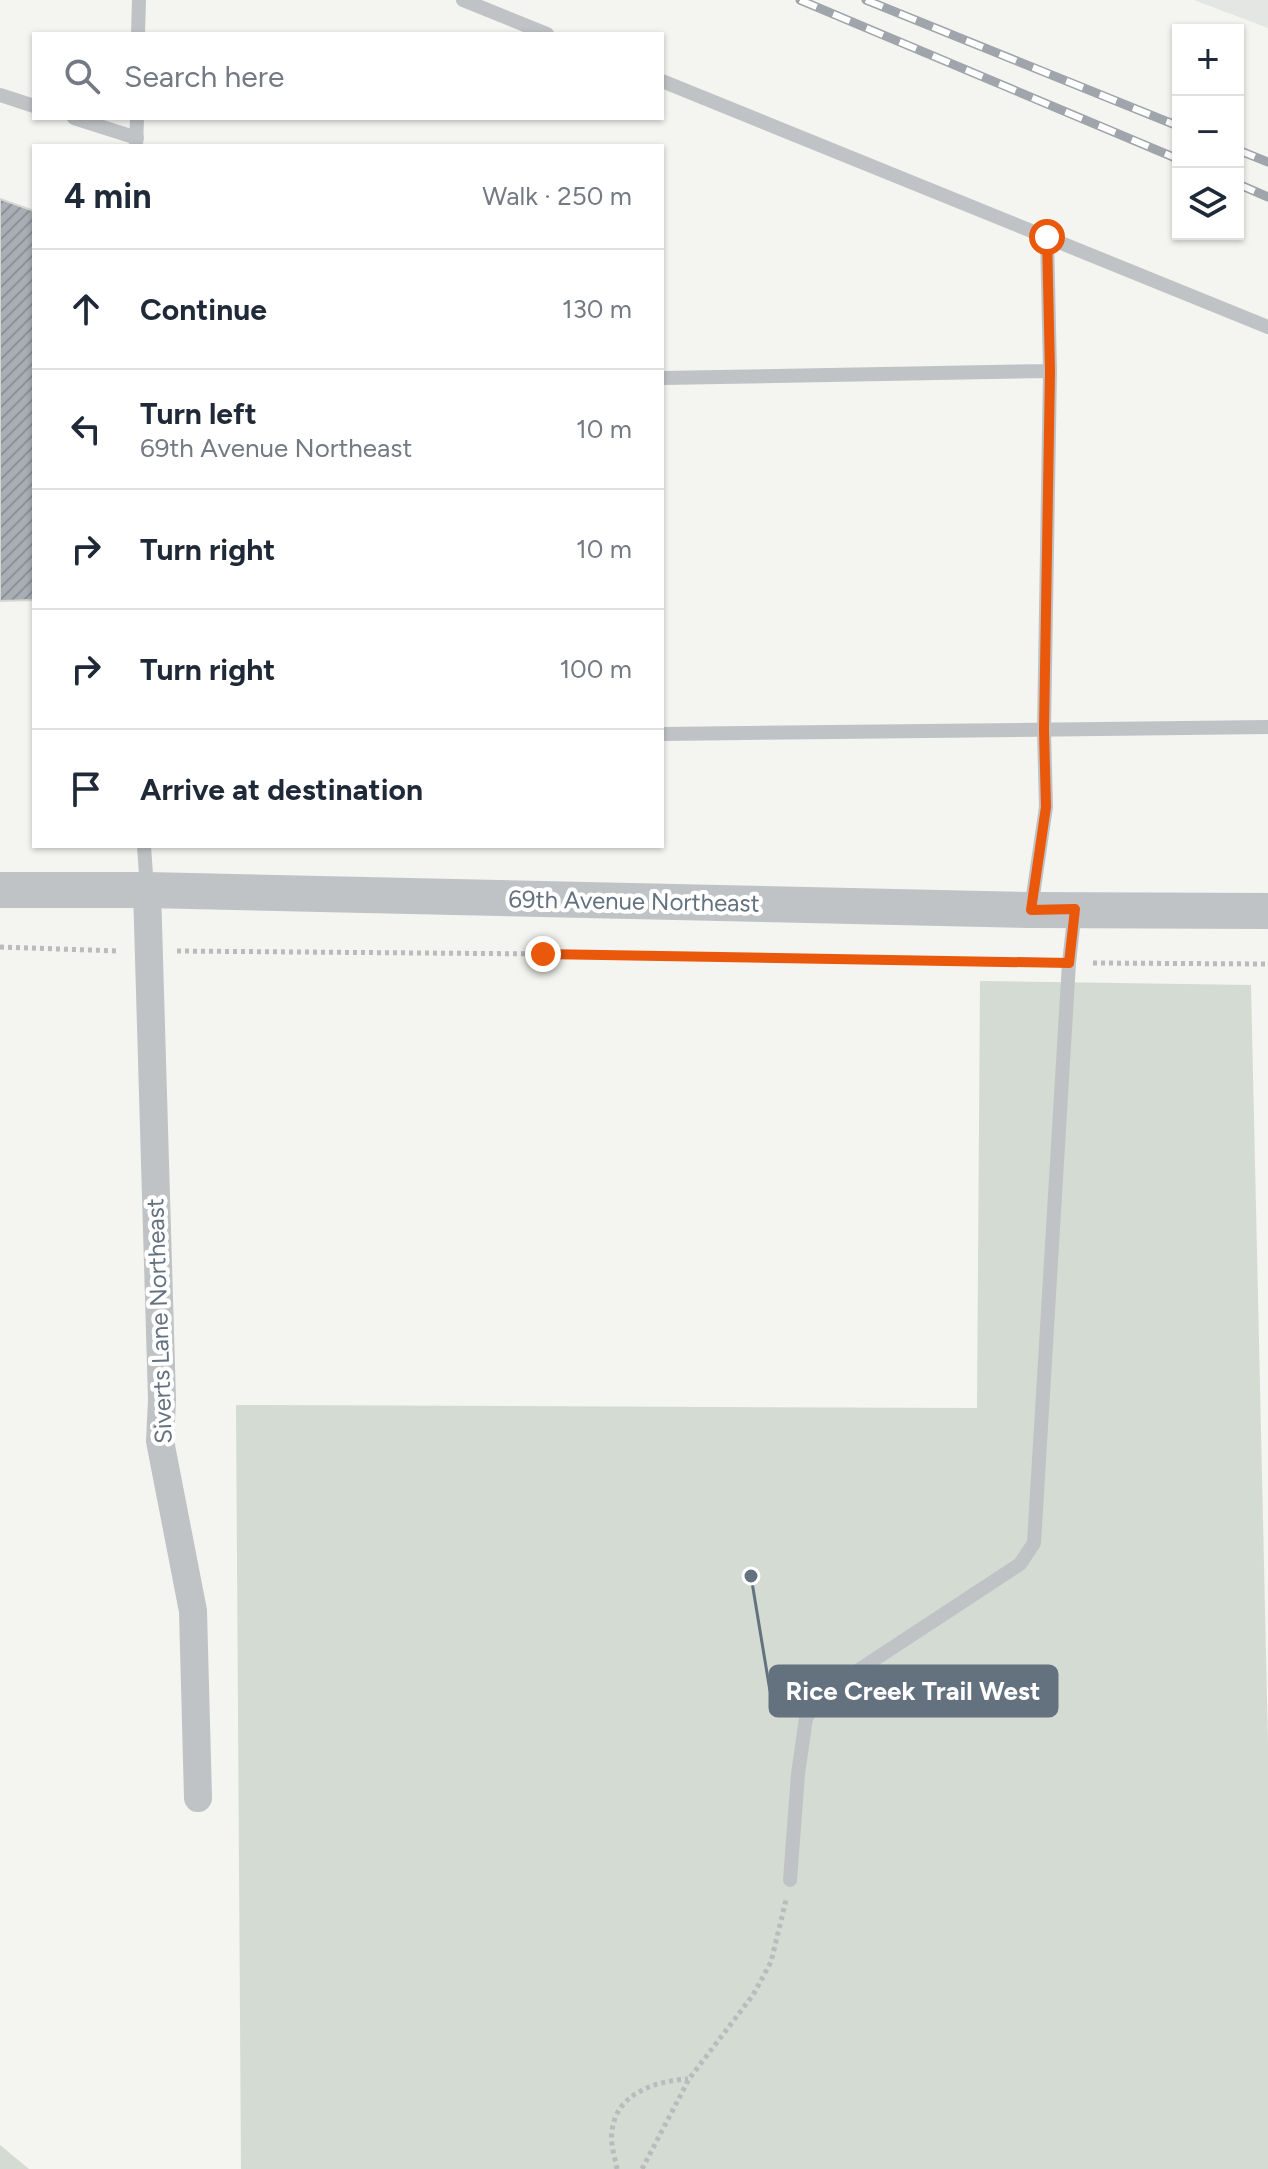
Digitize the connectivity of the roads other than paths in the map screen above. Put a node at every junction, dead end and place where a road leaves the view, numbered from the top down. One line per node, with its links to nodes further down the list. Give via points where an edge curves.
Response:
1 (139, 0): 3 (lane)
2 (463, 0): 4 (lane)
3 (138, 32)
4 (542, 32)
5 (664, 82): 11 (lane)
6 (0, 95): 7 (lane)
7 (32, 105)
8 (79, 120): 10 (lane)
9 (137, 120): 10 (lane)
10 (136, 142)
11 (1047, 237): 12 (lane); 13 (lane)
12 (1268, 327)
13 (1050, 371): 14 (lane); 16 (lane)
14 (664, 378)
15 (1268, 727): 16 (lane)
16 (1044, 730): 17 (lane); 22 (lane, via 1046,807)
17 (664, 734)
18 (144, 848): 20 (lane)
19 (0, 890): 20 (street, 69th Avenue Northeast)
20 (147, 890): 22 (street, 69th Avenue Northeast); 24 (street, Siverts Lane Northeast, via 160,1441 193,1611)
21 (1075, 909): 22 (street, 69th Avenue Northeast); 23 (street, 69th Avenue Northeast); 25 (lane, via 1034,1543 1020,1564 822,1694 806,1718)
22 (1031, 910)
23 (1268, 911)
24 (198, 1798)
25 (790, 1880)

